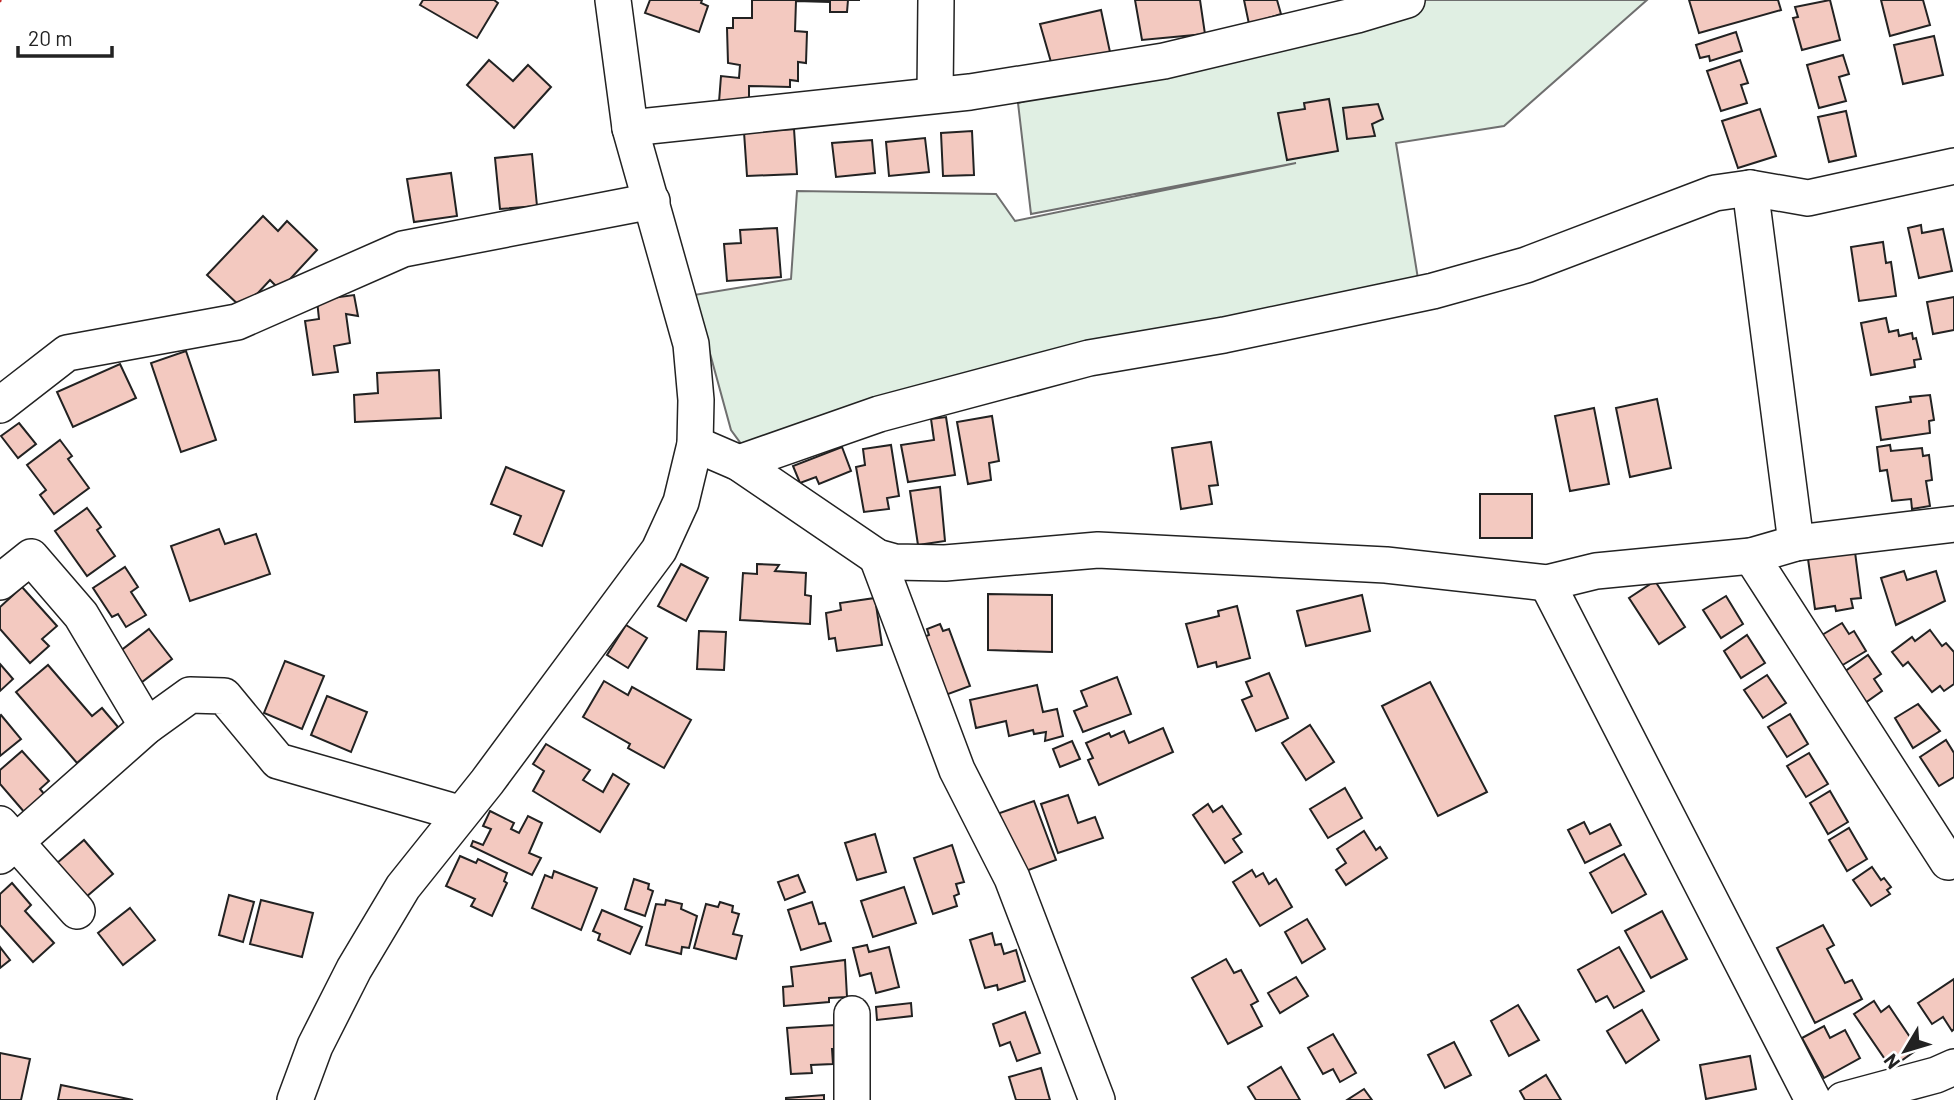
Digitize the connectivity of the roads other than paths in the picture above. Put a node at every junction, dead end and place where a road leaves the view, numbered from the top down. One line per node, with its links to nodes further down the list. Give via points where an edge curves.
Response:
1 (613, 0): 5 (street)
2 (936, 0): 4 (street)
3 (1407, 0): 4 (street, via 1164,61)
4 (935, 95): 5 (street)
5 (630, 128): 8 (street)
6 (1954, 166): 7 (street, via 1808,198)
7 (1749, 188): 11 (street, via 1715,193 1526,265 1433,291 1089,358 879,414); 13 (street)
8 (652, 201): 9 (street, via 403,249 237,322 67,353); 10 (street, via 691,344)
9 (0, 405)
10 (695, 444): 11 (street); 19 (street, via 681,502 659,550 487,782)
11 (739, 463): 15 (street)
12 (1954, 524): 13 (street)
13 (1796, 543): 14 (street)
14 (1751, 556): 17 (street, via 1596,571); 21 (street)
15 (877, 557): 17 (street, via 945,563 1098,550 1386,565); 27 (street, via 957,770 1012,878)
16 (0, 582): 18 (street, via 31,557 81,615)
17 (1547, 583): 28 (street)
18 (147, 726): 19 (street, via 190,695 224,696 278,761); 20 (street)
19 (459, 813): 25 (street, via 403,887 354,969 315,1046)
20 (6, 841): 22 (street)
21 (1948, 862)
22 (76, 911)
23 (852, 1014): 26 (street)
24 (1954, 1067): 29 (street)
25 (295, 1100)
26 (852, 1100)
27 (1097, 1100)
28 (1813, 1100)
29 (1843, 1100)

